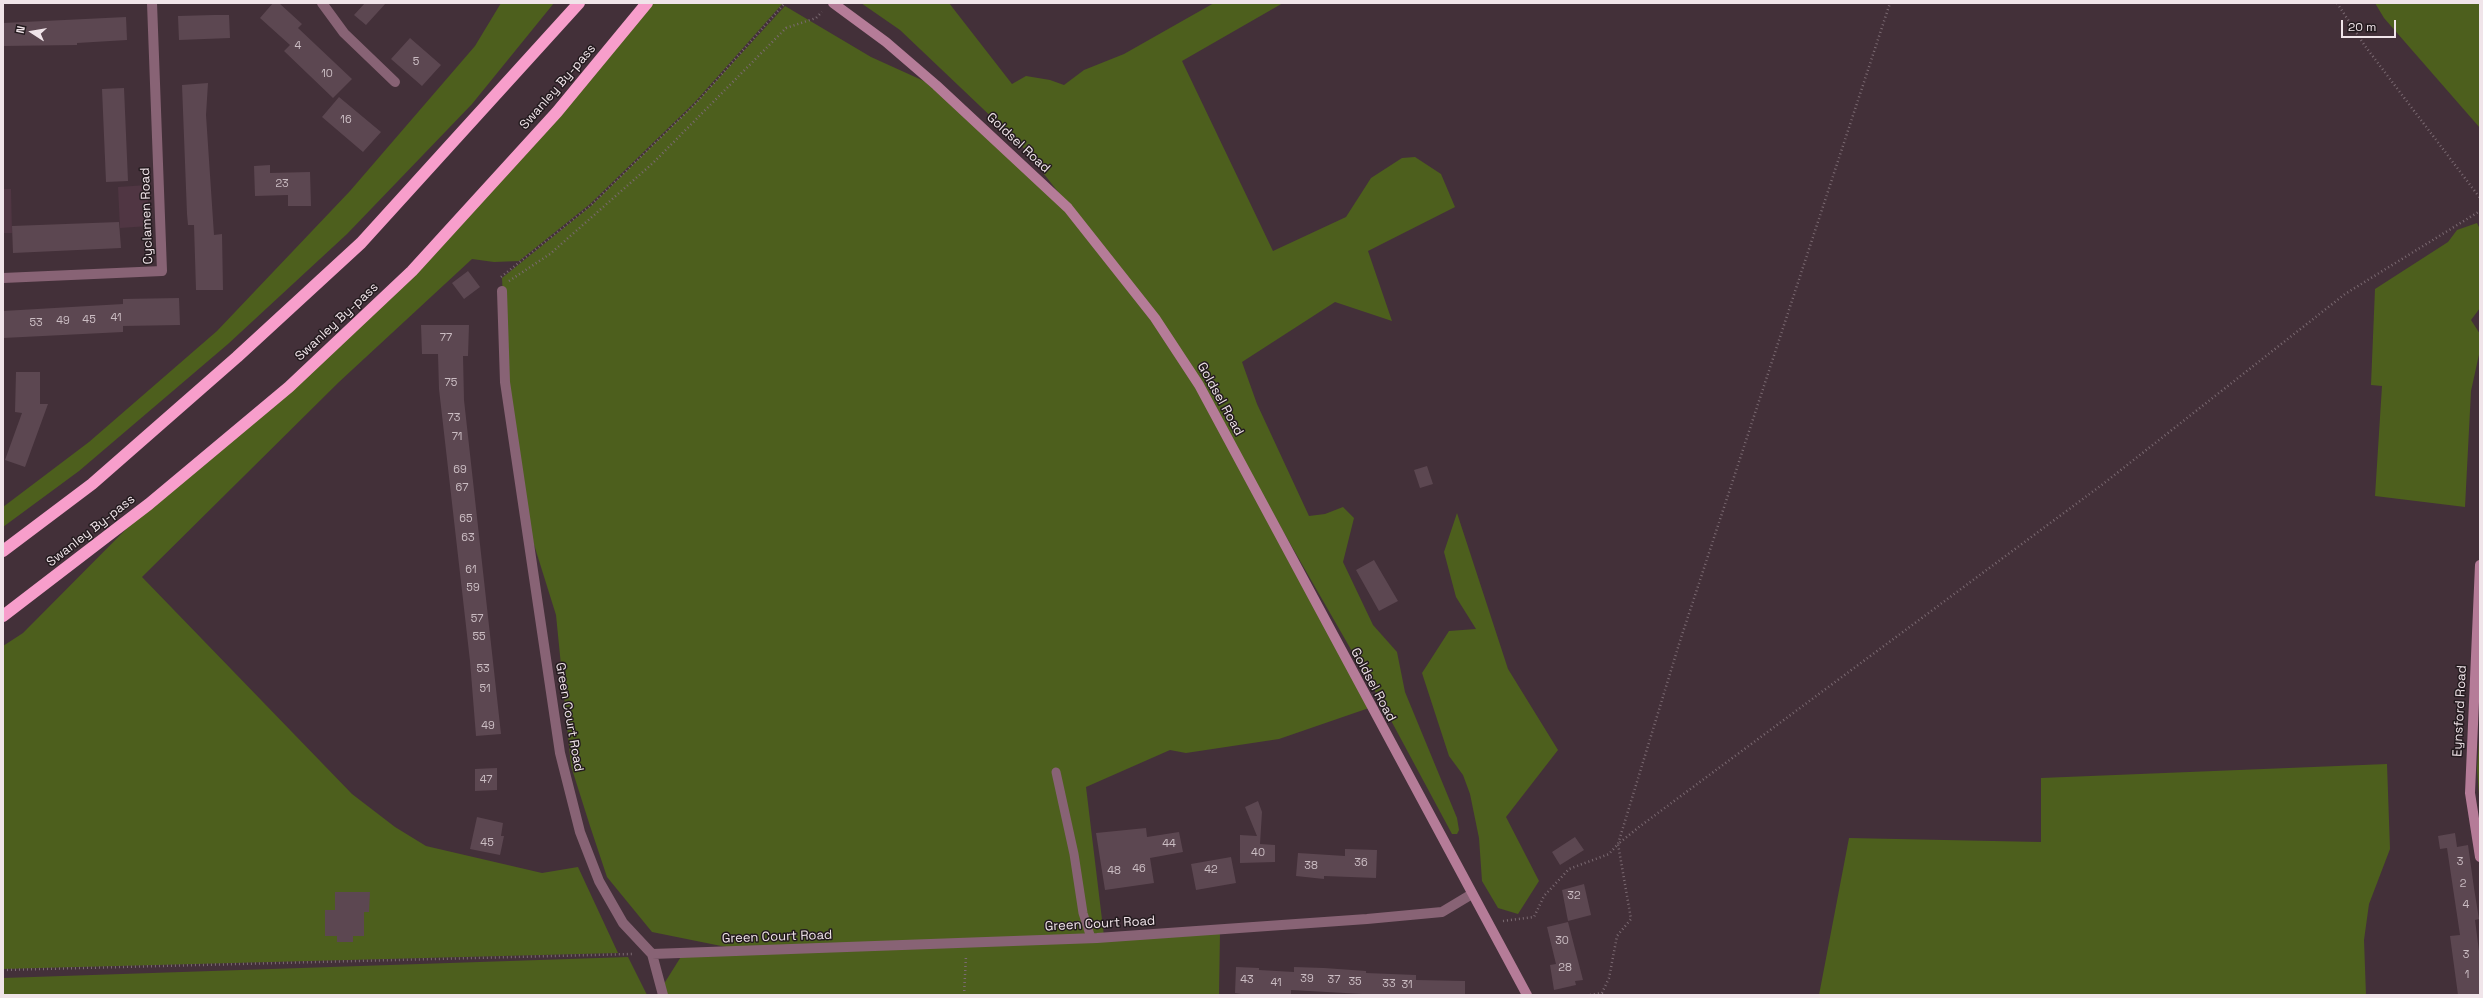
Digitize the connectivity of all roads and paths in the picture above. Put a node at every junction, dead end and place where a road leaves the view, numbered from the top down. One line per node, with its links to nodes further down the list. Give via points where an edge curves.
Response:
1 (152, 3): 13 (street, Cyclamen Road, via 162,271)
2 (322, 3): 9 (street, via 344,32)
3 (579, 3): 15 (highway, via 361,243 243,352 92,484)
4 (647, 3): 17 (highway, Swanley By-pass, via 557,112 412,271 283,392 149,504)
5 (785, 3): 12 (path, via 696,102 591,205)
6 (1890, 3): 19 (path, via 1680,641)
7 (2337, 3): 10 (path, via 2365,46)
8 (829, 6): 14 (path, via 816,18 786,28 654,163 550,254 512,278); 21 (main road, Goldsel Road, via 886,42 1068,208 1155,318 1198,385)
9 (395, 82)
10 (2480, 198)
11 (2480, 211): 19 (path, via 2345,294 2103,484)
12 (501, 277)
13 (3, 278)
14 (502, 291): 25 (street, Green Court Road, via 505,382 560,752 580,832 599,881 623,923)
15 (3, 551)
16 (2480, 564): 20 (main road, Eynsford Road, via 2470,794)
17 (3, 616)
18 (1056, 772): 23 (lane, via 1074,854 1083,914)
19 (1618, 844): 22 (path, via 1609,854 1569,869 1544,896 1534,917); 30 (path, via 1631,919 1617,936 1609,978 1602,993)
20 (2480, 858)
21 (1472, 894): 22 (main road); 23 (street, Green Court Road, via 1442,912 1429,914)
22 (1488, 924): 29 (main road)
23 (1091, 938): 24 (street, Green Court Road)
24 (967, 941): 25 (street, Green Court Road); 28 (path)
25 (652, 954): 26 (path); 27 (street)
26 (3, 970)
27 (663, 995)
28 (964, 995)
29 (1526, 995)
30 (1590, 995)

